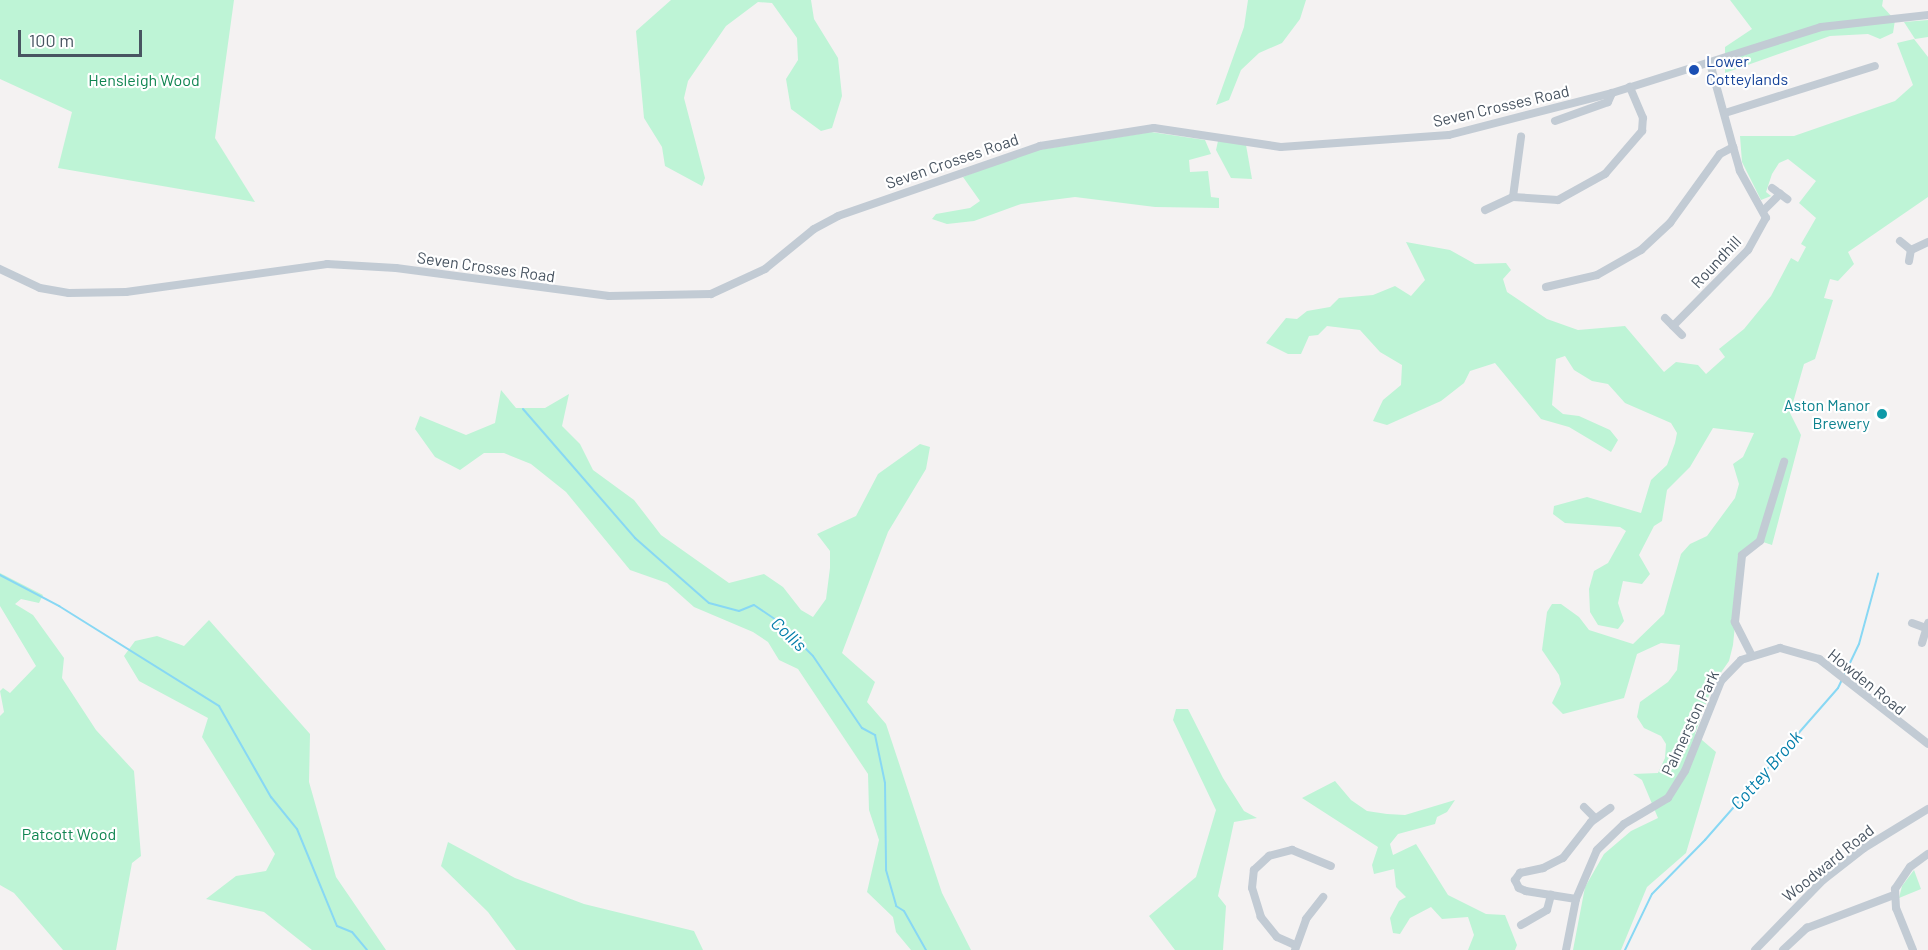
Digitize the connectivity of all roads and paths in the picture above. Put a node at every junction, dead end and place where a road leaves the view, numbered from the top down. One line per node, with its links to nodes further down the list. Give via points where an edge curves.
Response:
1 (1928, 15): 2 (street, Seven Crosses Road, via 1821,27)
2 (1710, 63): 4 (street, Seven Crosses Road); 6 (street)
3 (1875, 66): 6 (street)
4 (1630, 87): 5 (street, Seven Crosses Road); 11 (street, via 1643,124 1618,162 1588,186 1558,200)
5 (1612, 93): 7 (street, via 1608,102); 18 (street, Seven Crosses Road, via 1449,135 1281,147 1154,128 1040,146 838,216 814,229 765,269 711,294 609,296 396,268 327,264 126,292 69,293 40,288)
6 (1725, 113): 9 (street)
7 (1554, 121)
8 (1521, 136): 11 (street)
9 (1734, 147): 13 (street, via 1740,171); 19 (street, via 1720,154 1670,223 1641,250 1597,275)
10 (1772, 188): 13 (street, Roundhill, via 1784,197)
11 (1513, 197): 12 (street)
12 (1485, 210)
13 (1764, 210): 21 (street, Roundhill, via 1763,225 1748,250)
14 (1900, 241): 16 (street)
15 (1928, 242): 16 (street)
16 (1911, 250): 17 (street)
17 (1909, 261)
18 (0, 269)
19 (1552, 283)
20 (1665, 318): 21 (street)
21 (1673, 326): 22 (street)
22 (1682, 335)
23 (1784, 462): 27 (street, via 1760,541 1742,555 1734,622)
24 (1912, 623): 25 (street)
25 (1927, 626): 26 (street)
26 (1922, 643)
27 (1751, 654): 28 (street, Howden Road, via 1765,649 1790,649 1819,659); 38 (street, Palmerston Park, via 1736,663 1721,681 1685,771 1668,798 1607,838 1585,871)
28 (1928, 744)
29 (1584, 807): 32 (street)
30 (1610, 808): 32 (street)
31 (1928, 809): 42 (street, Woodward Road, via 1864,848 1823,880)
32 (1595, 818): 35 (street, via 1563,858 1517,876 1519,888)
33 (1928, 854): 36 (street, via 1902,876)
34 (1331, 866): 40 (street, via 1292,850 1269,856 1254,870 1252,888 1261,917 1277,936)
35 (1551, 895): 38 (street); 39 (street, via 1547,910)
36 (1894, 895): 43 (street, via 1807,928); 44 (street)
37 (1323, 897): 40 (street, via 1306,919)
38 (1576, 899): 41 (street, Palmerston Park)
39 (1521, 925)
40 (1295, 947)
41 (1566, 950)
42 (1755, 950)
43 (1783, 950)
44 (1913, 950)

